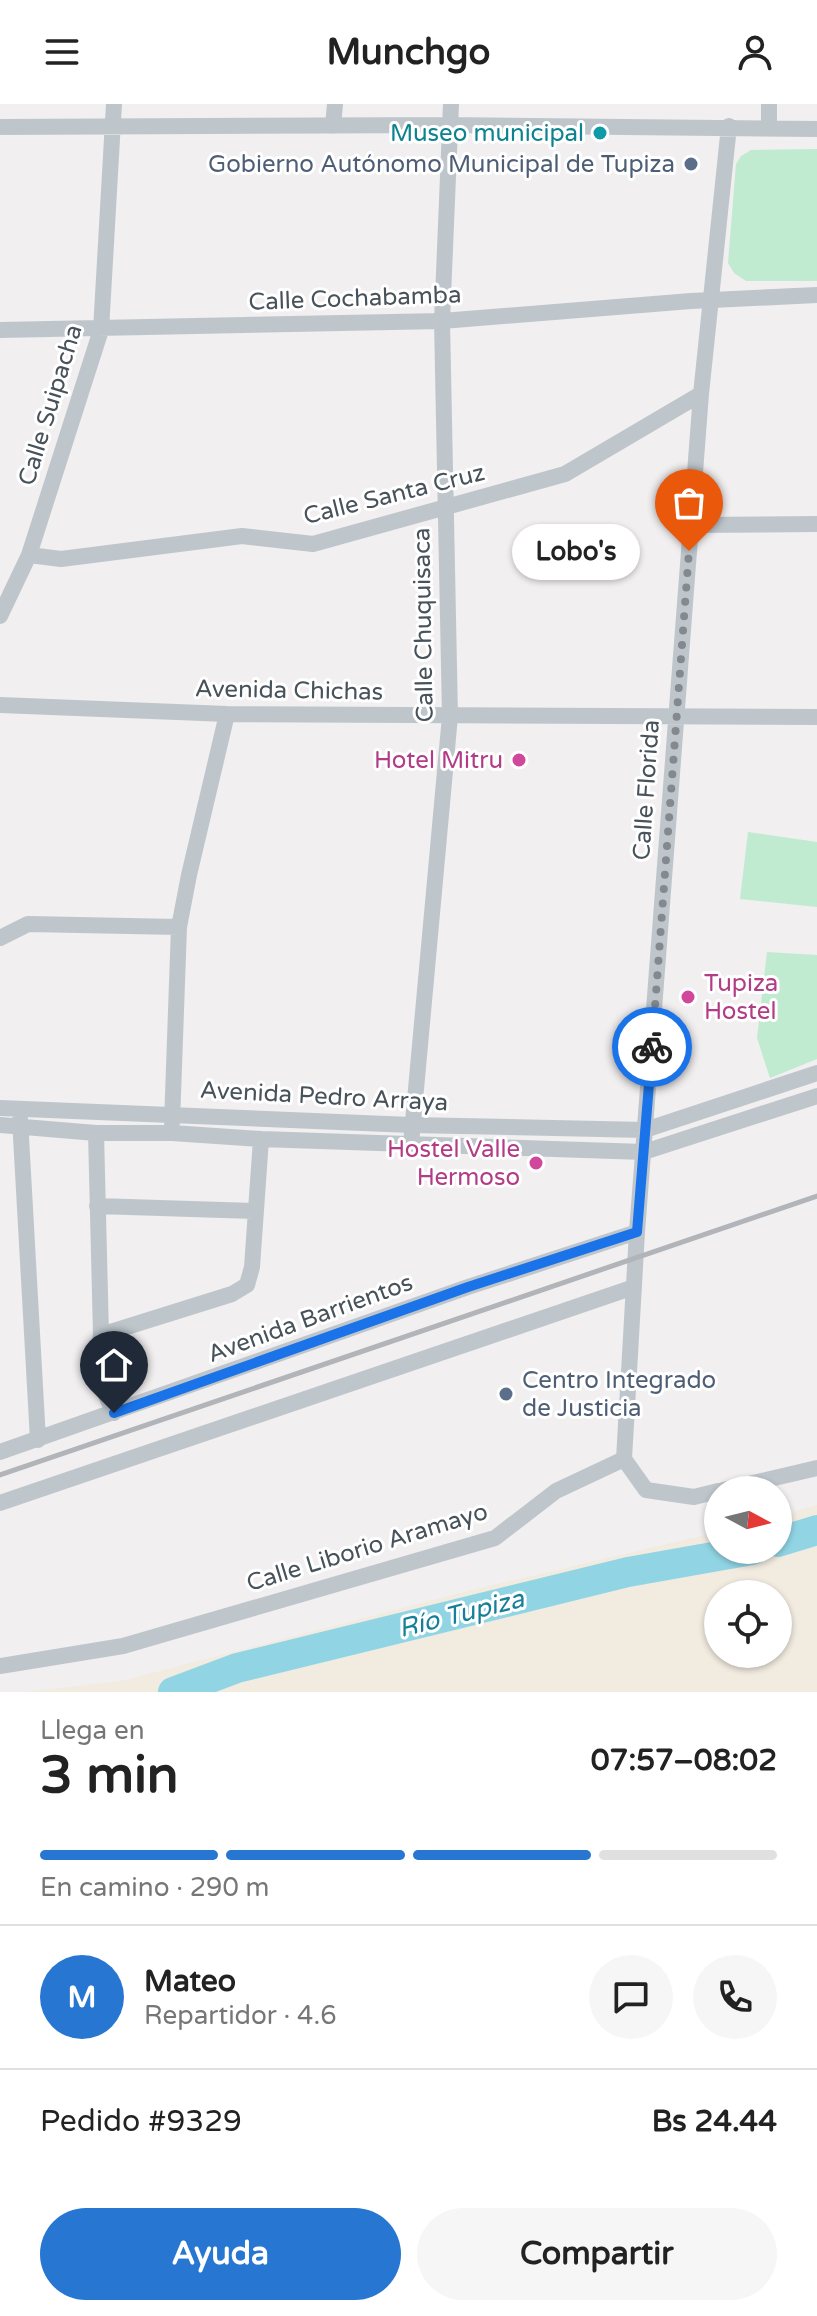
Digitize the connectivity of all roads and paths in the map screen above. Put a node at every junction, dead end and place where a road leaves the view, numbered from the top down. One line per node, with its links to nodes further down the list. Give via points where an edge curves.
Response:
1 (114, 104): 6 (street, Calle Suipacha)
2 (335, 104): 7 (street)
3 (451, 104): 5 (street, Calle Chuquisaca)
4 (769, 104): 10 (street)
5 (449, 125): 7 (street); 8 (street); 14 (street, Calle Chuquisaca)
6 (114, 126): 7 (street); 9 (street); 16 (street, Calle Suipacha)
7 (333, 126)
8 (729, 126): 10 (street); 13 (street, Calle Florida)
9 (0, 127)
10 (769, 127): 11 (street)
11 (817, 129)
12 (817, 295): 13 (street, Calle Cochabamba)
13 (711, 300): 14 (street, Calle Cochabamba); 17 (street, Calle Florida)
14 (442, 321): 16 (street, Calle Cochabamba); 18 (street, Calle Chuquisaca)
15 (0, 330): 16 (street, Calle Cochabamba)
16 (101, 330): 21 (street, Calle Suipacha)
17 (701, 394): 18 (street, Calle Santa Cruz, via 565,474); 20 (street, Calle Florida)
18 (446, 507): 21 (street, Calle Santa Cruz, via 313,544 242,536 61,559); 25 (street, Calle Chuquisaca)
19 (817, 524): 20 (street)
20 (691, 525): 26 (street, Calle Florida)
21 (29, 555): 22 (street, Calle Suipacha)
22 (0, 616)
23 (0, 705): 24 (street, Avenida Chichas)
24 (227, 714): 25 (street, Avenida Chichas); 28 (street)
25 (450, 716): 26 (street, Avenida Chichas); 36 (street, Calle Chuquisaca)
26 (676, 717): 27 (street, Avenida Chichas); 37 (street, Calle Florida)
27 (817, 717)
28 (179, 927): 29 (street, via 28,924); 33 (street)
29 (0, 938)
30 (817, 1073): 37 (street, Avenida Pedro Arraya)
31 (817, 1096): 42 (street, Avenida Pedro Arraya)
32 (0, 1108): 34 (street, Avenida Pedro Arraya)
33 (173, 1113): 34 (street, Avenida Pedro Arraya); 36 (street, Avenida Pedro Arraya); 39 (street)
34 (20, 1117): 35 (street, Avenida Pedro Arraya); 38 (street, Avenida Pedro Arraya); 49 (street)
35 (0, 1125)
36 (411, 1125): 37 (street, Avenida Pedro Arraya); 41 (street, Calle Chuquisaca)
37 (645, 1130): 42 (street, Calle Florida)
38 (96, 1133): 39 (street, Avenida Pedro Arraya); 43 (street)
39 (172, 1133): 40 (street, Avenida Pedro Arraya)
40 (261, 1139): 41 (street, Avenida Pedro Arraya); 44 (street)
41 (411, 1144): 42 (street, Avenida Pedro Arraya)
42 (644, 1152): 45 (street, Calle Florida)
43 (97, 1206): 44 (street); 47 (street)
44 (254, 1211): 47 (street, via 247,1285)
45 (637, 1232): 46 (street, Calle Florida); 48 (street, Avenida Barrientos)
46 (634, 1287): 51 (street, Calle Florida); 55 (street)
47 (101, 1335): 48 (street, via 96,1366)
48 (114, 1413): 49 (street, Avenida Barrientos)
49 (38, 1440): 50 (street, Avenida Barrientos)
50 (0, 1452)
51 (624, 1459): 54 (street, via 646,1490); 56 (street, Calle Liborio Aramayo, via 556,1491 495,1538 123,1646)
52 (817, 1468): 53 (street)
53 (782, 1476)
54 (704, 1494)
55 (0, 1503)
56 (0, 1666)

